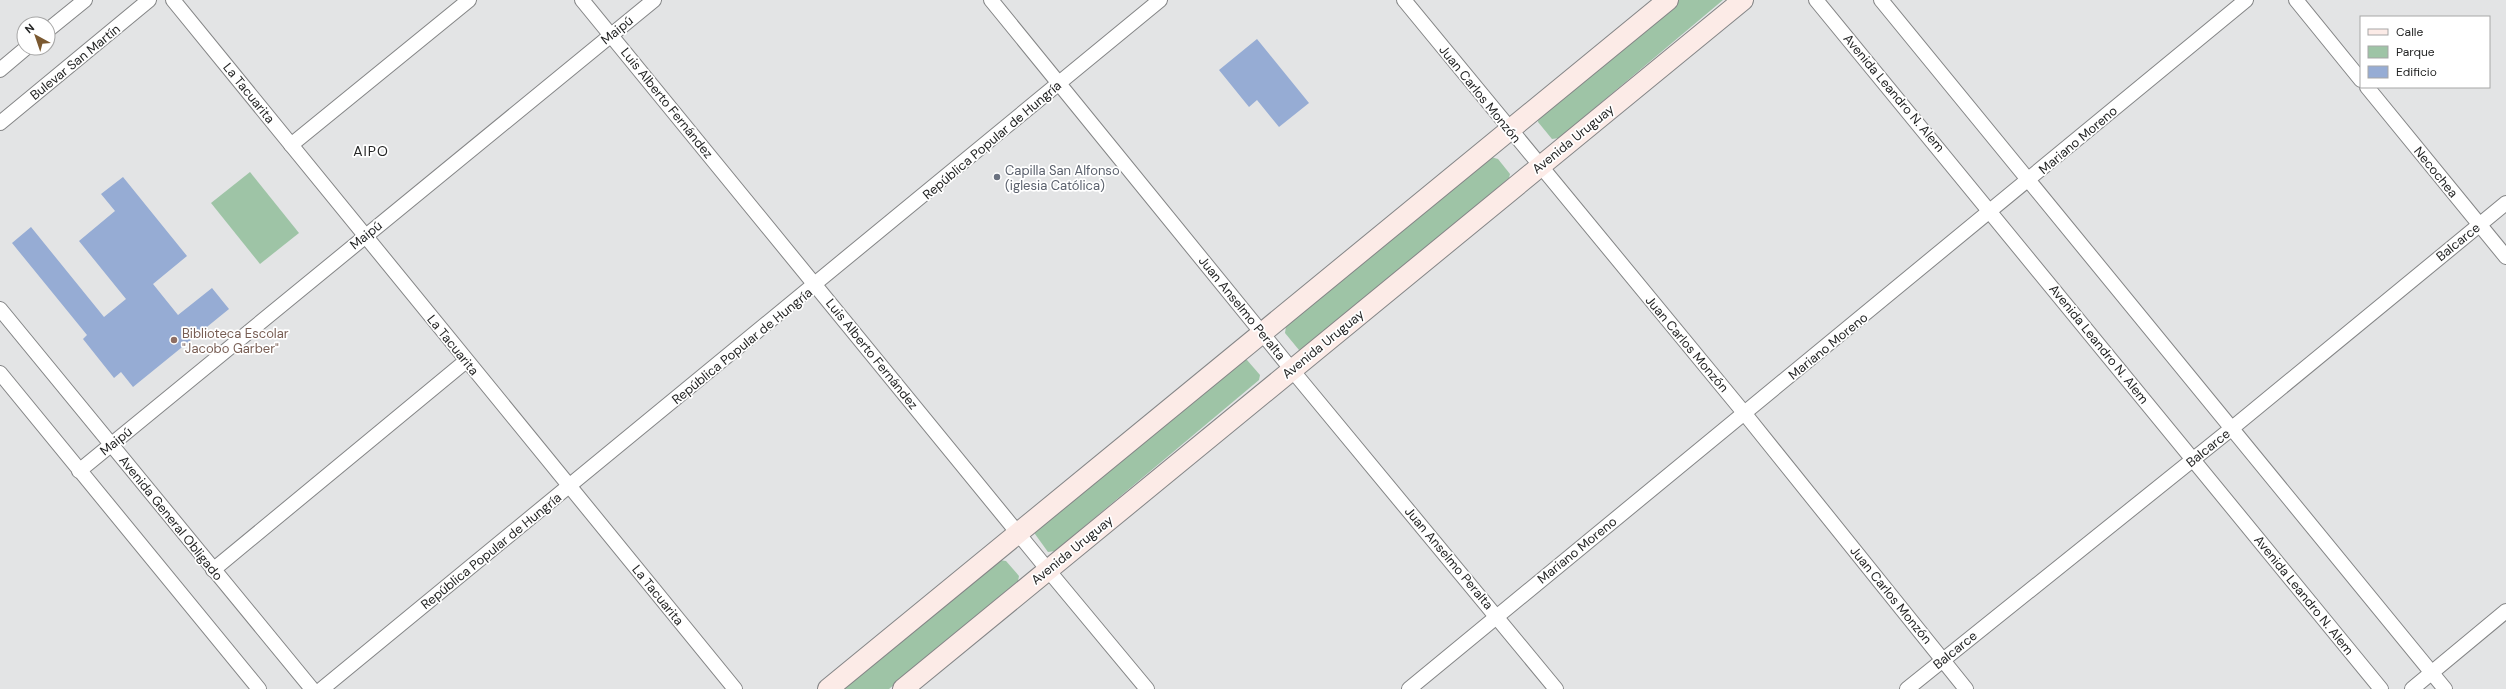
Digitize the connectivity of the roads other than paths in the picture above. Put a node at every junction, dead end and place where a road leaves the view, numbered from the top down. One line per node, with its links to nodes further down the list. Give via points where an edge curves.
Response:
1 (85, 0): 16 (street)
2 (149, 0): 23 (street, Bulevar San Martín)
3 (172, 0): 25 (street, La Tacuarita)
4 (468, 0): 25 (street)
5 (582, 0): 17 (street, Luis Alberto Fernández)
6 (654, 0): 17 (street, Maipú)
7 (991, 0): 21 (street, Juan Anselmo Peralta)
8 (1160, 0): 21 (street, República Popular de Hungría)
9 (1404, 0): 24 (street, Juan Carlos Monzón)
10 (1668, 0): 24 (street)
11 (1743, 0): 26 (street, Avenida Uruguay)
12 (1816, 0): 29 (street, Avenida Leandro N. Alem)
13 (1881, 0): 27 (street)
14 (2246, 0): 27 (street, Mariano Moreno)
15 (2296, 0): 20 (street)
16 (56, 24)
17 (610, 35): 31 (street, Maipú); 33 (street, Luis Alberto Fernández)
18 (17, 56): 19 (street)
19 (0, 70)
20 (2360, 79)
21 (1060, 84): 33 (street, República Popular de Hungría); 35 (street, Juan Anselmo Peralta)
22 (2368, 88): 30 (street, Necochea)
23 (0, 123)
24 (1510, 130): 26 (street, Juan Carlos Monzón); 35 (street)
25 (291, 145): 31 (street, La Tacuarita)
26 (1540, 167): 37 (street, Avenida Uruguay); 39 (street, Juan Carlos Monzón)
27 (2029, 181): 29 (street, Mariano Moreno); 40 (street)
28 (2506, 203): 30 (street, Balcarce)
29 (1992, 212): 39 (street, Mariano Moreno); 42 (street, Avenida Leandro N. Alem)
30 (2480, 225): 32 (street, Necochea); 40 (street, Balcarce)
31 (364, 236): 36 (street, La Tacuarita); 41 (street, Maipú)
32 (2506, 257)
33 (816, 285): 44 (street, República Popular de Hungría); 45 (street, Luis Alberto Fernández)
34 (0, 309): 41 (street, Avenida General Obligado)
35 (1262, 333): 37 (street, Juan Anselmo Peralta); 45 (street)
36 (466, 361): 44 (street, La Tacuarita); 46 (street)
37 (1292, 370): 47 (street, Avenida Uruguay); 49 (street, Juan Anselmo Peralta)
38 (0, 373): 43 (street)
39 (1745, 414): 49 (street, Mariano Moreno); 50 (street, Juan Carlos Monzón)
40 (2231, 429): 42 (street, Balcarce); 51 (street)
41 (111, 445): 43 (street, Maipú); 46 (street, Avenida General Obligado)
42 (2193, 459): 50 (street, Balcarce); 63 (street, Avenida Leandro N. Alem)
43 (79, 471): 52 (street)
44 (570, 486): 54 (street, República Popular de Hungría); 55 (street, La Tacuarita)
45 (1017, 534): 47 (street, Luis Alberto Fernández); 56 (street)
46 (213, 570): 53 (street, Avenida General Obligado)
47 (1048, 570): 57 (street, Avenida Uruguay); 58 (street, Luis Alberto Fernández)
48 (2506, 611): 51 (street)
49 (1497, 616): 59 (street, Mariano Moreno); 60 (street, Juan Anselmo Peralta)
50 (1942, 660): 61 (street, Balcarce); 62 (street, Juan Carlos Monzón)
51 (2431, 673): 64 (street); 65 (street)
52 (259, 689)
53 (312, 689)
54 (322, 689)
55 (735, 689)
56 (828, 689)
57 (903, 689)
58 (1147, 689)
59 (1409, 689)
60 (1556, 689)
61 (1907, 689)
62 (1966, 689)
63 (2381, 689)
64 (2412, 689)
65 (2444, 689)

